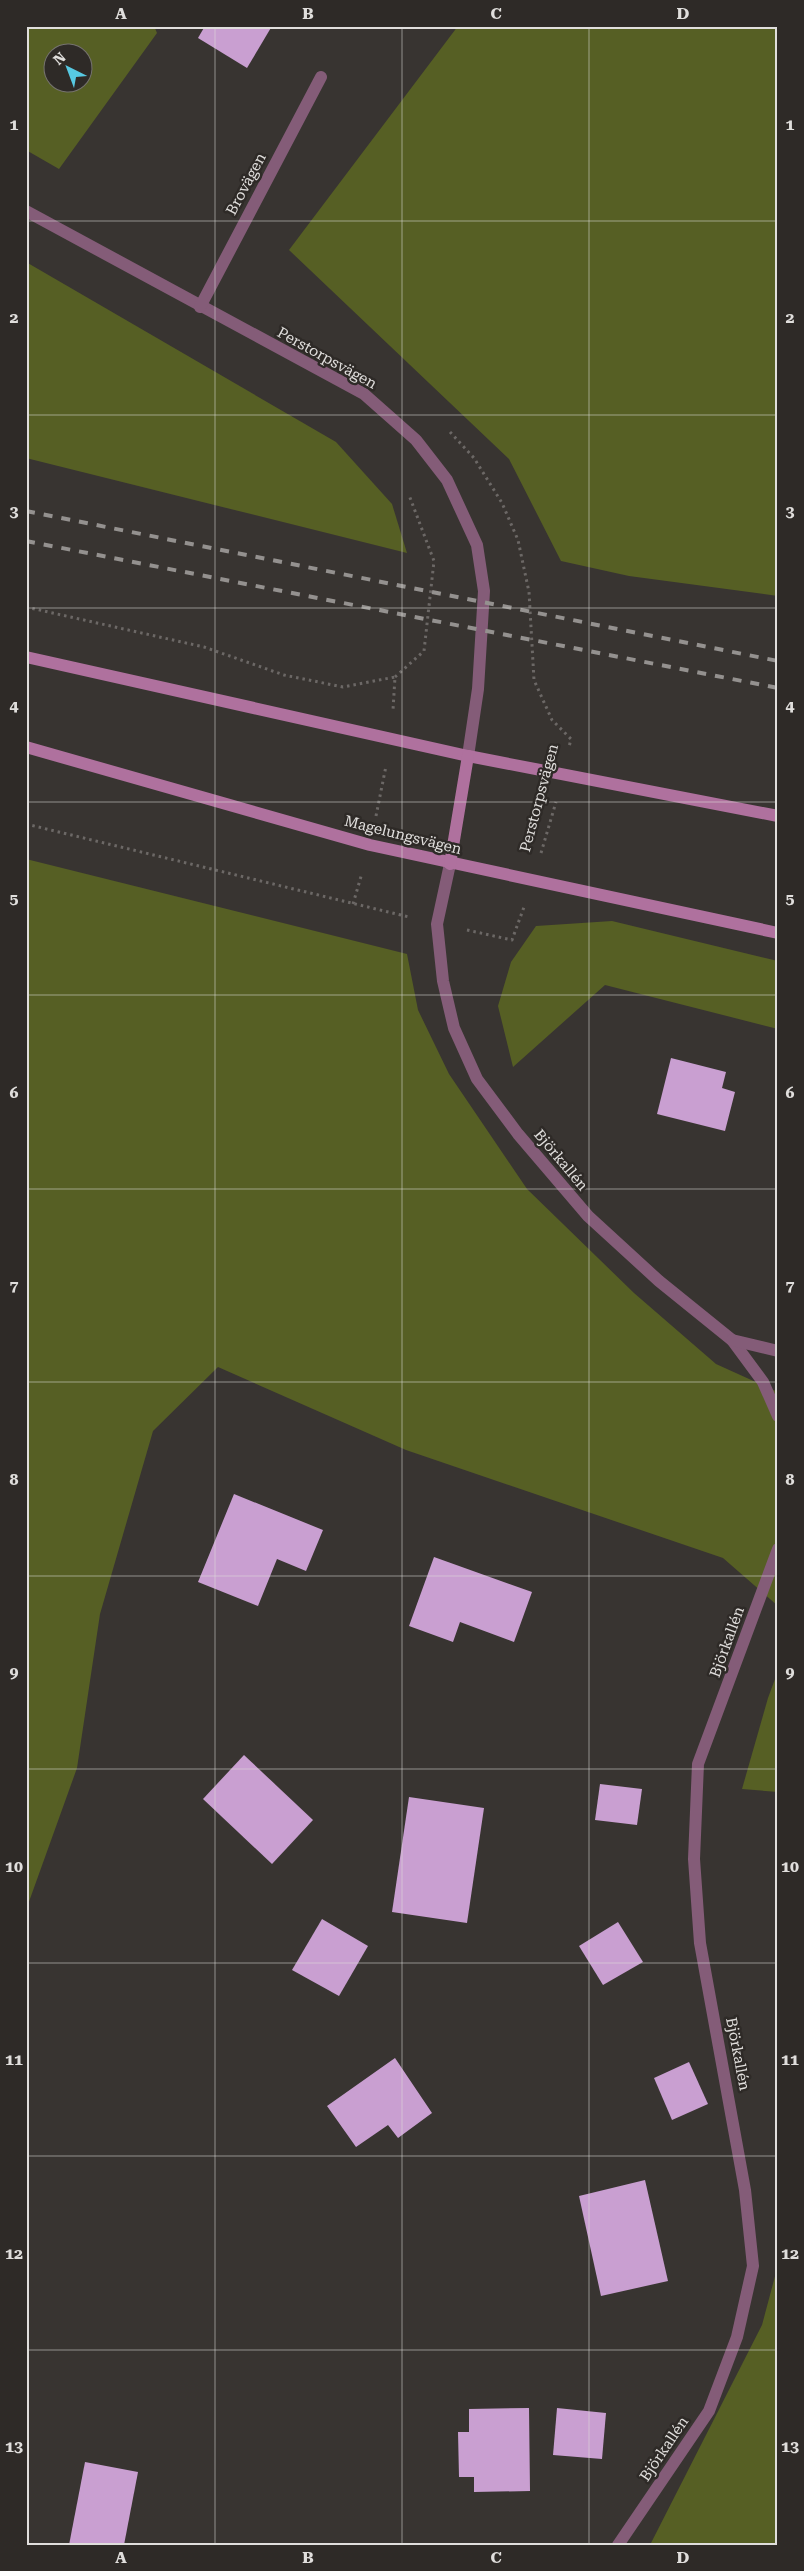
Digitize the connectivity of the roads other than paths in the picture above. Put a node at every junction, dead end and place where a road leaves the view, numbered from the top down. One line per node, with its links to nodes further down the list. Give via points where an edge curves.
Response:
1 (320, 76): 3 (street, Brovägen)
2 (26, 211): 3 (street, Perstorpsvägen)
3 (200, 307): 6 (street, Perstorpsvägen, via 364,394 416,440 447,480 477,545 484,591 478,689)
4 (26, 657): 6 (main road)
5 (26, 747): 8 (main road, Magelungsvägen, via 370,845)
6 (468, 756): 7 (main road); 8 (main road)
7 (778, 816)
8 (450, 864): 9 (main road, Magelungsvägen); 10 (street, Björkallén, via 437,924 443,981 454,1028 477,1079 518,1134 588,1216 659,1281)
9 (778, 932)
10 (732, 1340): 11 (street); 12 (street, Björkallén, via 763,1382)
11 (778, 1351)
12 (778, 1416)
13 (778, 1549): 14 (street, Björkallén, via 698,1764 694,1859 700,1943 740,2160 753,2266 737,2336 709,2410)
14 (618, 2545)

